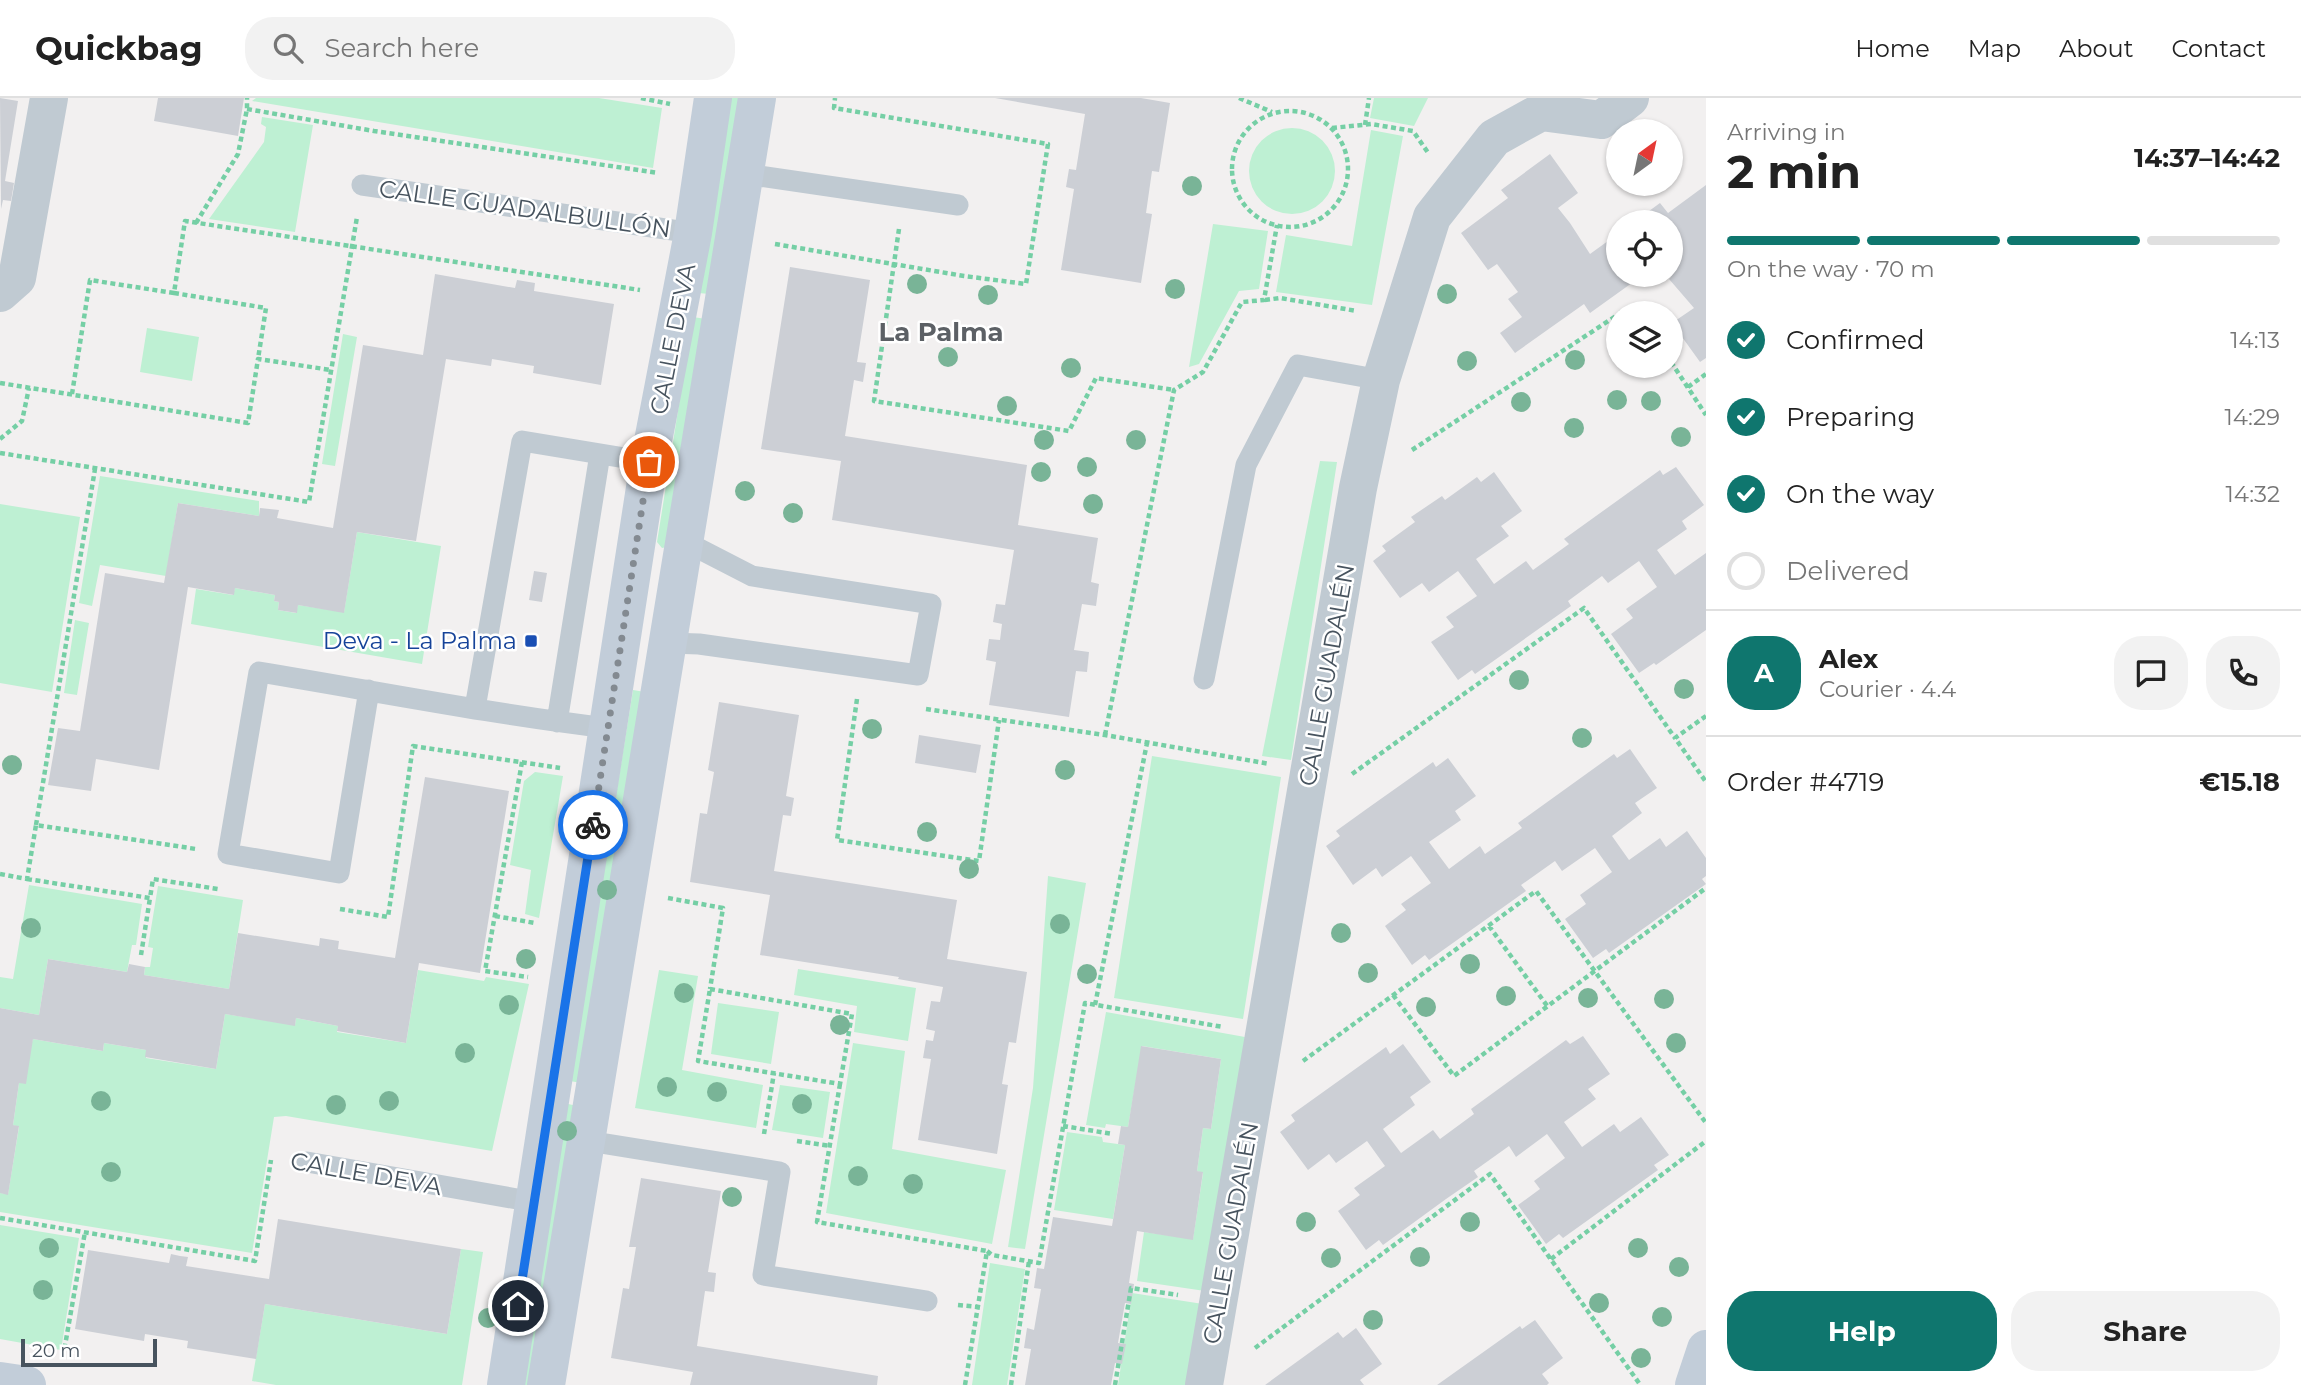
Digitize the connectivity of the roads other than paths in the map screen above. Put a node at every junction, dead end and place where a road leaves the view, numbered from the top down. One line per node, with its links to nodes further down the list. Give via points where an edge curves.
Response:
1 (49, 98): 9 (street, via 17,278)
2 (713, 98): 8 (street, CALLE DEVA)
3 (758, 98): 5 (street, CALLE DEVA)
4 (1630, 98): 10 (street, CALLE GUADALÉN, via 1601,120 1541,112 1494,138 1432,217)
5 (745, 174): 7 (lane); 13 (street, CALLE DEVA)
6 (362, 185): 8 (lane, CALLE GUADALBULLÓN)
7 (958, 205)
8 (693, 233): 12 (street, CALLE DEVA)
9 (0, 293)
10 (1381, 380): 15 (lane, via 1298,365 1246,465); 27 (street, CALLE GUADALÉN, via 1353,517)
11 (600, 454): 12 (lane); 17 (lane, via 522,441); 18 (lane)
12 (649, 462): 19 (street, CALLE DEVA)
13 (684, 541): 14 (street, CALLE DEVA); 14 (lane, via 752,576 931,604 918,675)
14 (669, 643): 20 (street, CALLE DEVA)
15 (1204, 679)
16 (369, 690): 16 (lane, via 339,873 228,854 259,672); 17 (lane)
17 (475, 708): 18 (lane)
18 (557, 722): 19 (lane)
19 (608, 728): 22 (street, CALLE DEVA)
20 (588, 1141): 23 (lane, via 780,1172 763,1275); 26 (street, CALLE DEVA)
21 (307, 1163): 22 (lane, CALLE DEVA)
22 (534, 1202): 25 (street, CALLE DEVA)
23 (927, 1301)
24 (1706, 1349): 28 (street)
25 (506, 1385)
26 (547, 1385)
27 (1204, 1385)
28 (1694, 1385)

